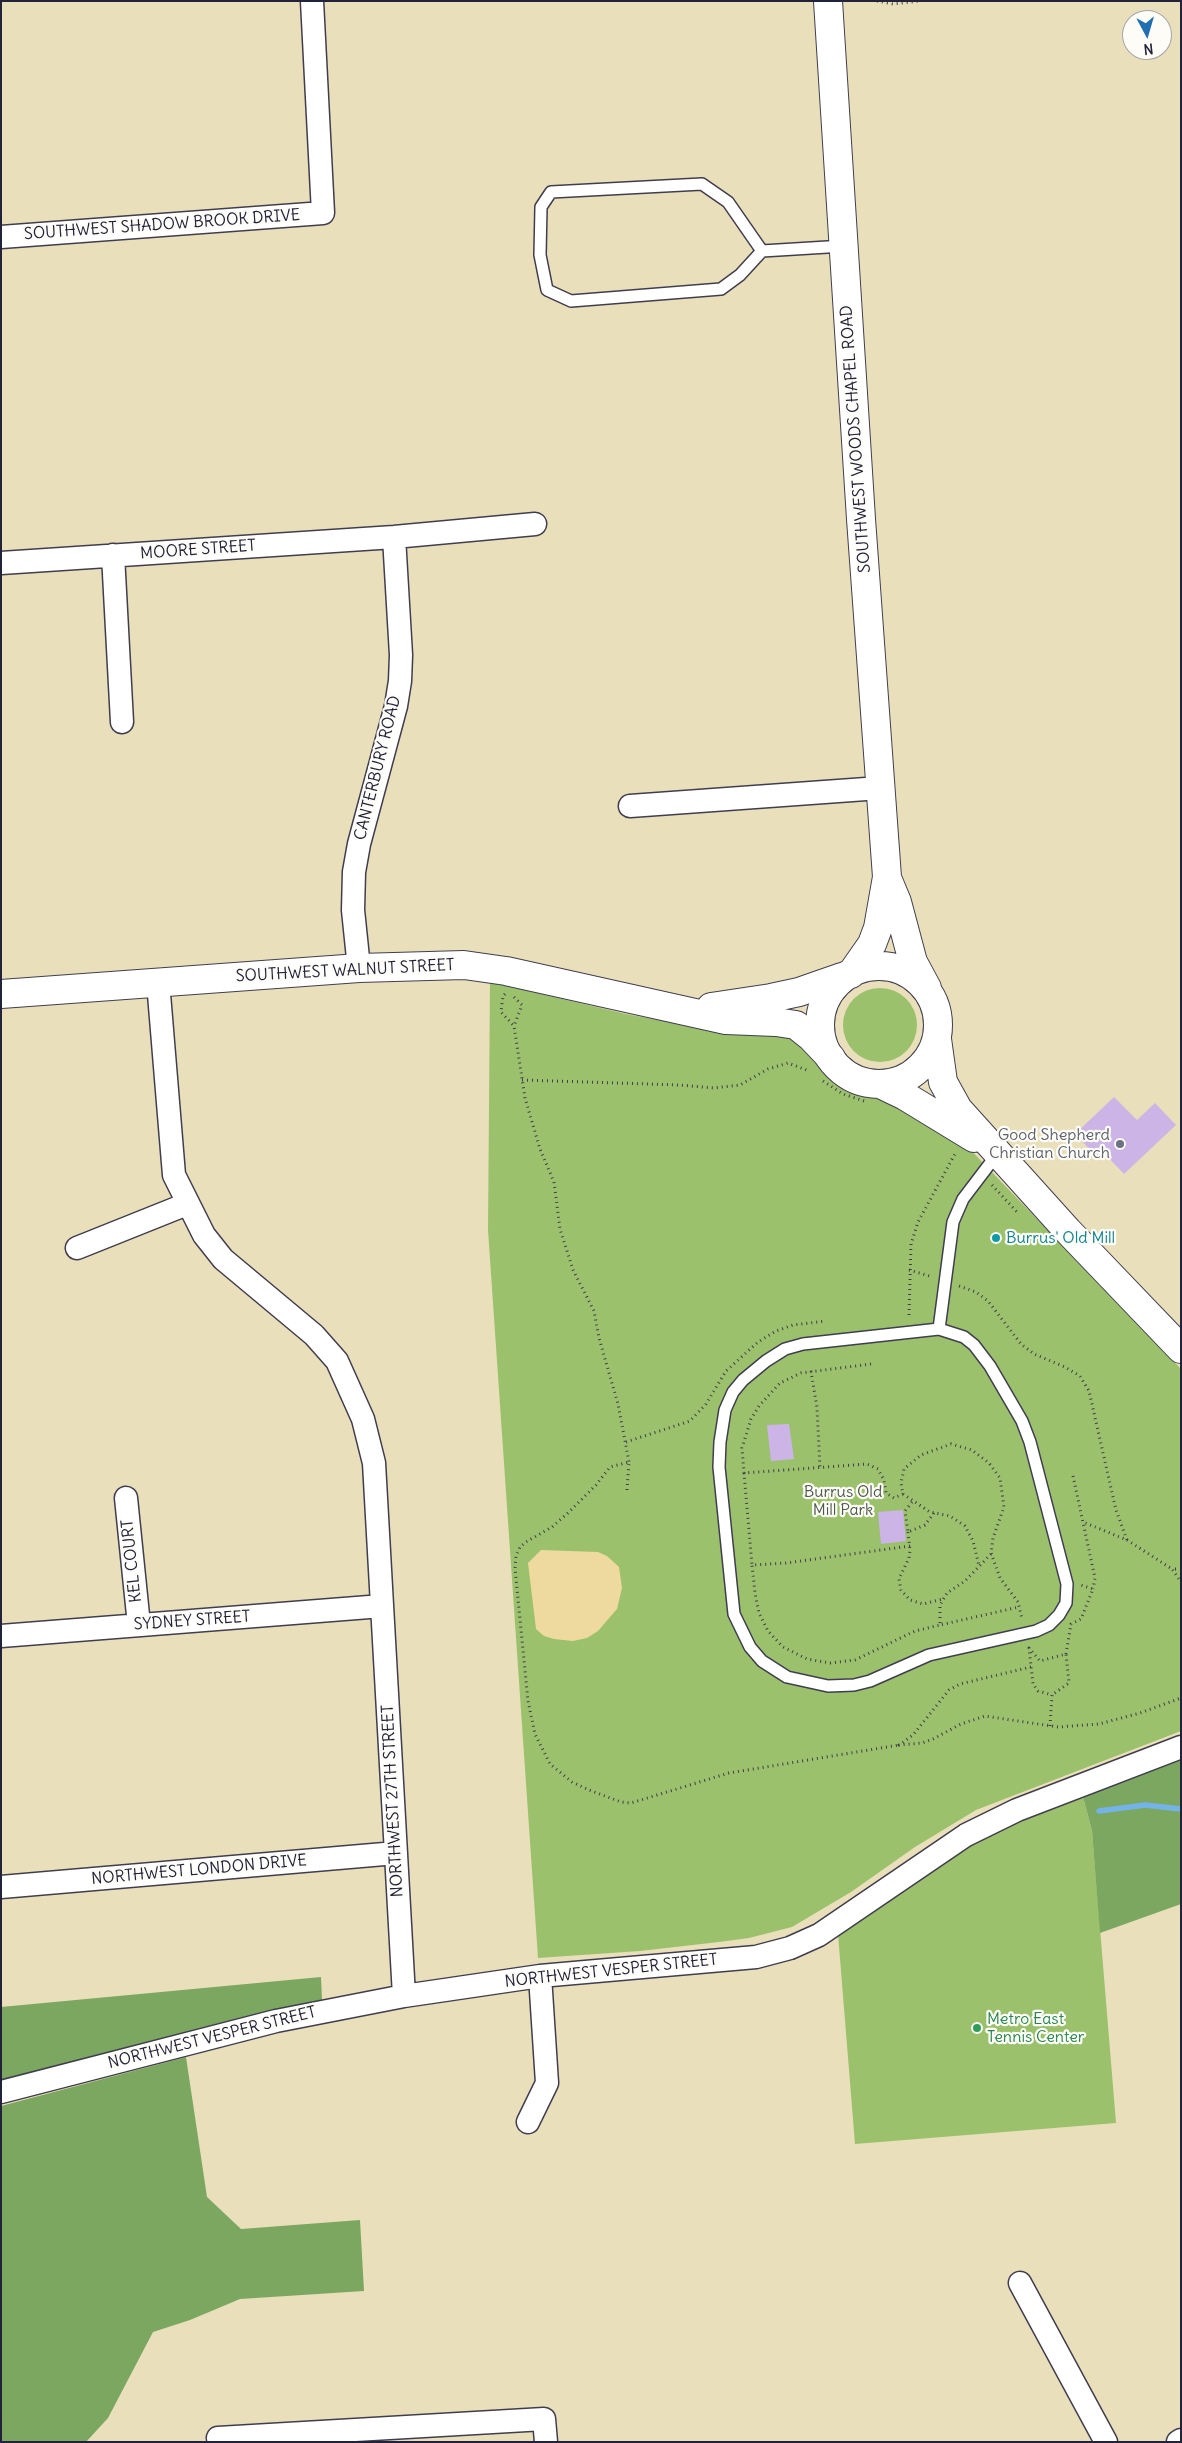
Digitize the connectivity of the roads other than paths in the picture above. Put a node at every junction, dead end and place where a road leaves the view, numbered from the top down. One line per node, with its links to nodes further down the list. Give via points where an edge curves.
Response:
1 (312, 1): 3 (street, SOUTHWEST SHADOW BROOK DRIVE, via 323,212)
2 (828, 1): 4 (main road, SOUTHWEST WOODS CHAPEL ROAD)
3 (1, 237)
4 (844, 246): 5 (lane); 11 (main road, SOUTHWEST WOODS CHAPEL ROAD)
5 (762, 251): 5 (lane, via 728,202 702,184 550,192 541,207 540,255 547,290 571,301 721,289 740,275)
6 (535, 524): 7 (street, MOORE STREET)
7 (394, 537): 8 (street, MOORE STREET); 14 (street, CANTERBURY ROAD, via 400,681 354,872 353,910)
8 (113, 555): 9 (street, MOORE STREET); 10 (street)
9 (1, 563)
10 (122, 722)
11 (880, 788): 12 (street); 13 (main road, SOUTHWEST WOODS CHAPEL ROAD)
12 (630, 806)
13 (886, 877): 15 (main road, SOUTHWEST WOODS CHAPEL ROAD, via 878,928 872,944); 18 (main road, SOUTHWEST WOODS CHAPEL ROAD, via 897,902 913,962)
14 (359, 968): 16 (main road, SOUTHWEST WALNUT STREET); 19 (main road, SOUTHWEST WALNUT STREET, via 464,965)
15 (846, 976): 18 (main road, via 869,967 889,967 907,973 923,985); 19 (main road, SOUTHWEST WALNUT STREET, via 771,998); 21 (main road, via 825,1002 820,1022)
16 (158, 982): 17 (main road, SOUTHWEST WALNUT STREET); 24 (street, NORTHWEST 27TH STREET, via 174,1175)
17 (1, 994)
18 (934, 1001): 20 (main road)
19 (685, 1009): 21 (main road, SOUTHWEST WALNUT STREET, via 726,1020 796,1025 811,1037)
20 (937, 1039): 22 (main road, via 929,1057 916,1071); 23 (main road, via 946,1088 958,1109)
21 (821, 1070): 22 (main road, via 844,1072 861,1081)
22 (873, 1093): 23 (main road, via 905,1096)
23 (998, 1153): 26 (lane, via 963,1199 953,1222); 27 (main road, via 1068,1232)
24 (187, 1204): 25 (street); 29 (street, NORTHWEST 27TH STREET, via 223,1260 314,1335 337,1361 363,1419 374,1463)
25 (77, 1248)
26 (939, 1329): 26 (lane, via 803,1344 785,1349 743,1380 725,1410 719,1467 734,1614 750,1647 762,1661 787,1677 828,1686 862,1683 929,1655 1036,1631 1049,1625 1066,1603 1067,1584 1022,1421 974,1345 964,1337)
27 (1181, 1349)
28 (126, 1498): 30 (street, KEL COURT)
29 (382, 1606): 30 (street, SYDNEY STREET); 33 (street, NORTHWEST 27TH STREET)
30 (139, 1625): 31 (street, SYDNEY STREET)
31 (1, 1636)
32 (1181, 1747): 35 (street, NORTHWEST VESPER STREET, via 1017,1810 966,1835 819,1935 790,1948 756,1957)
33 (396, 1853): 34 (street, NORTHWEST LONDON DRIVE); 36 (street, NORTHWEST 27TH STREET)
34 (1, 1887)
35 (540, 1976): 36 (street, NORTHWEST VESPER STREET); 38 (street, via 547,2083)
36 (404, 1996): 37 (street, NORTHWEST VESPER STREET, via 276,2021)
37 (1, 2092)
38 (528, 2122)
39 (1020, 2283): 42 (street)
40 (219, 2442): 41 (street, via 218,2438 544,2419)
41 (546, 2442)
42 (1106, 2442)

